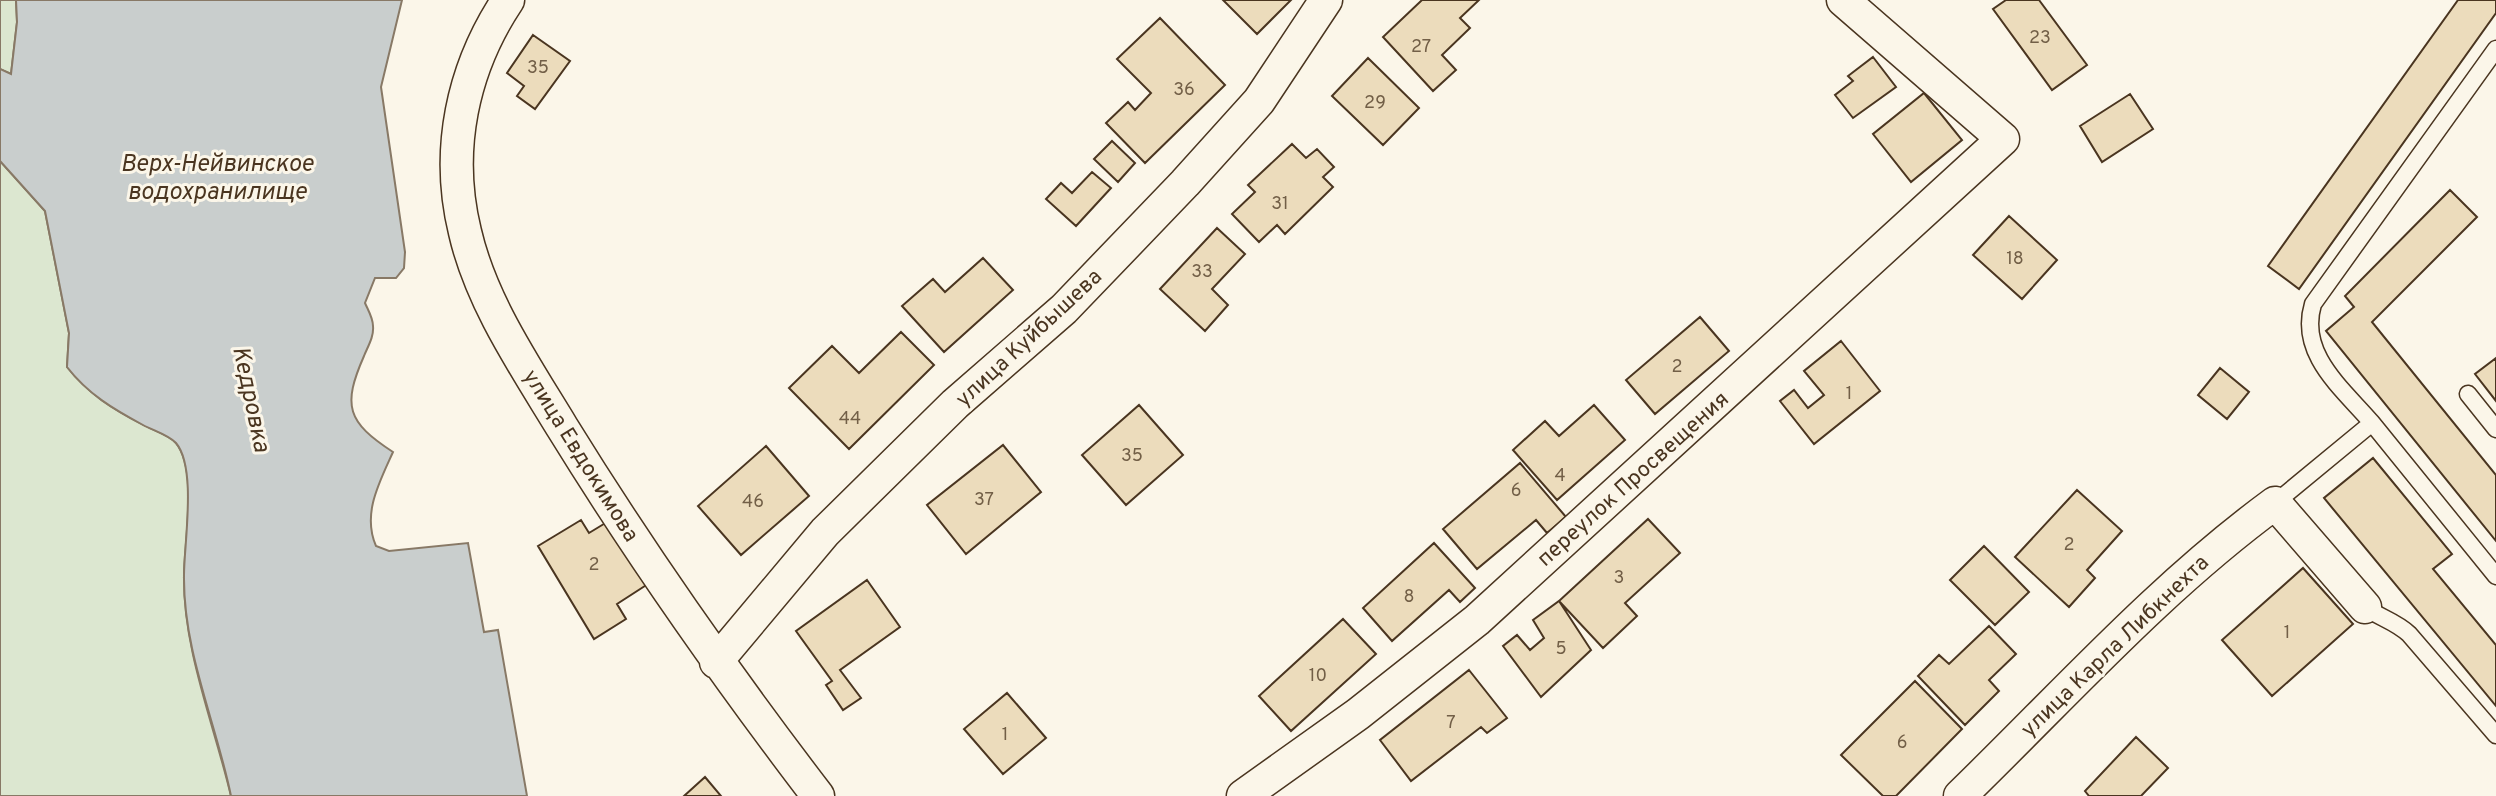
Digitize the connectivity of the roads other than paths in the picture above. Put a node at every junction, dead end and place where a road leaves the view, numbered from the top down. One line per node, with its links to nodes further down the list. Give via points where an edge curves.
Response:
1 (508, 0): 11 (street, улица Евдокимова, via 463,100 456,166 464,230 483,286 512,344)
2 (1326, 0): 11 (street, улица Куйбышева, via 1259,101 1211,154 1064,309 955,404 825,532)
3 (1843, 0): 14 (street, переулок Просвещения, via 2003,139 1477,620)
4 (2496, 49): 6 (lane, via 2313,304 2308,336 2316,353)
5 (2468, 394): 7 (lane)
6 (2372, 423): 8 (lane); 9 (lane)
7 (2496, 429)
8 (2275, 503): 10 (street); 15 (street, улица Карла Либкнехта, via 2172,586)
9 (2496, 576)
10 (2365, 607): 12 (lane, via 2394,620 2409,634)
11 (716, 662): 13 (street, улица Евдокимова)
12 (2496, 735)
13 (818, 796)
14 (1243, 796)
15 (1960, 796)

